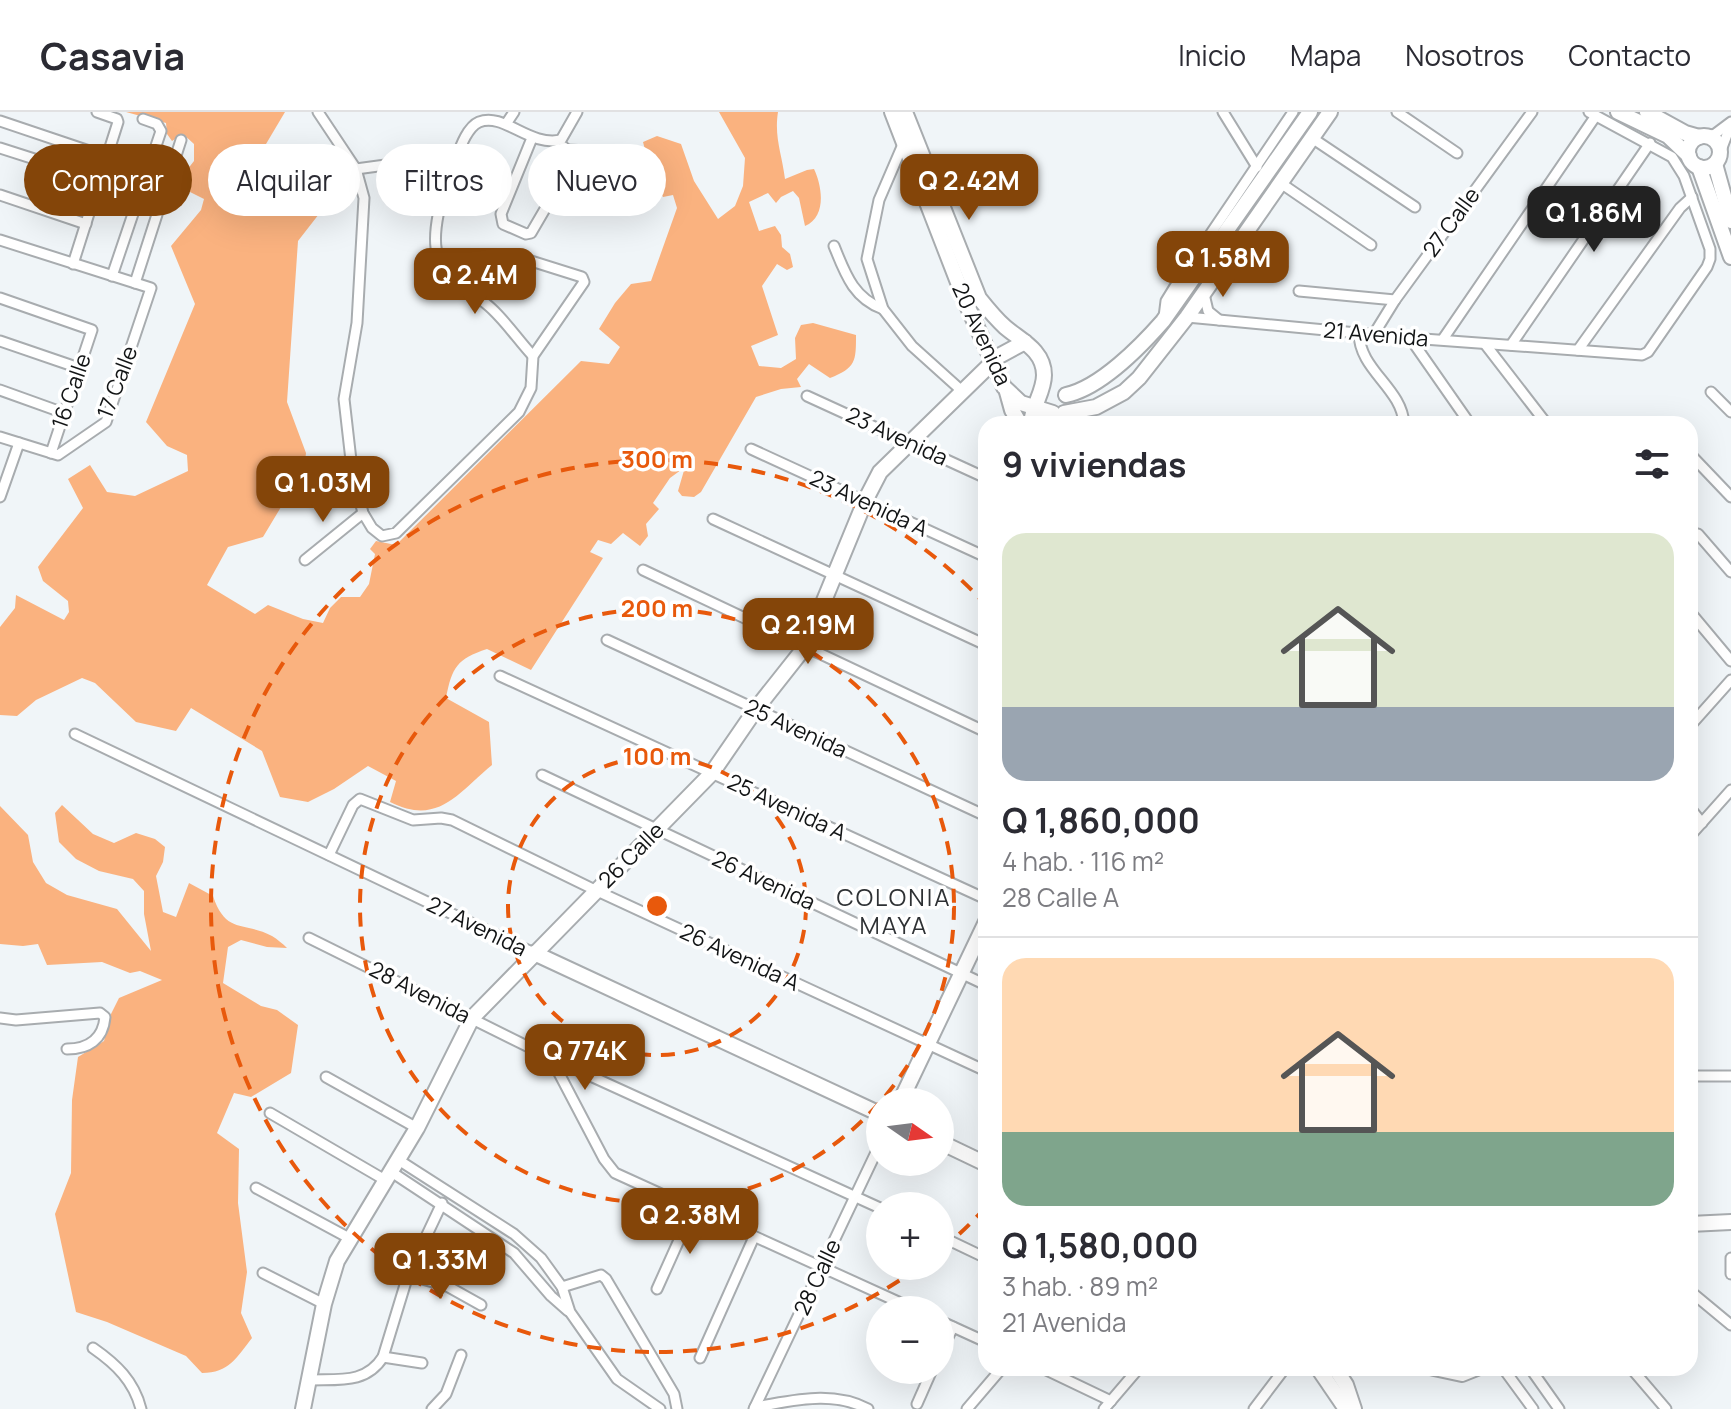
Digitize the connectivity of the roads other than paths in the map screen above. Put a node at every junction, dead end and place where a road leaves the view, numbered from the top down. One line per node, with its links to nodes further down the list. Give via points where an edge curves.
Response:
1 (97, 112): 28 (street, via 117,119)
2 (318, 112): 29 (street)
3 (514, 112): 19 (street)
4 (577, 112): 24 (street)
5 (892, 112): 25 (street, 20 Avenida)
6 (905, 112): 71 (street, 20 Avenida, via 979,298)
7 (1223, 112): 39 (street)
8 (1294, 112): 39 (street)
9 (1310, 112): 65 (street)
10 (1330, 112): 22 (street)
11 (1397, 112): 35 (street)
12 (1532, 112): 61 (street, 27 Calle)
13 (1618, 112): 38 (street, via 1668,136)
14 (1647, 112): 20 (street, via 1685,133)
15 (1592, 114): 26 (street); 69 (street)
16 (143, 119): 56 (street, via 161,131)
17 (0, 121): 27 (street)
18 (1731, 123): 20 (street); 37 (street)
19 (506, 124): 21 (street); 30 (street, via 479,122)
20 (1703, 136): 37 (street, via 1718,144); 38 (street, via 1690,144)
21 (532, 138): 24 (street); 31 (street)
22 (1312, 138): 41 (street); 44 (street)
23 (181, 140): 57 (street)
24 (561, 140): 32 (street)
25 (904, 142): 62 (street, via 879,200 867,259); 77 (street, 20 Avenida)
26 (1650, 143): 43 (street, via 1672,157); 73 (street)
27 (68, 144)
28 (111, 144)
29 (339, 144)
30 (464, 144)
31 (530, 144)
32 (563, 144)
33 (0, 148): 36 (street)
34 (528, 148): 47 (street, via 501,222 526,234)
35 (1457, 153)
36 (24, 156)
37 (1721, 157): 38 (street, via 1707,168); 48 (street)
38 (1694, 161): 53 (street)
39 (1257, 167): 65 (street, via 1170,295)
40 (360, 184): 106 (street, via 364,213 357,323 344,399)
41 (1282, 184): 51 (street); 59 (street)
42 (0, 195): 49 (street)
43 (1692, 197): 74 (street); 74 (street, 21 Avenida, via 1710,249 1707,267 1648,352 1637,356)
44 (1415, 207)
45 (89, 216): 49 (street)
46 (439, 216): 75 (street, via 439,259 495,311)
47 (541, 216)
48 (1731, 221)
49 (86, 224): 55 (street)
50 (0, 240): 55 (street)
51 (1371, 245)
52 (834, 246): 62 (street, via 849,282 869,304)
53 (1731, 257)
54 (528, 260): 75 (street, via 584,278)
55 (73, 264): 56 (street)
56 (112, 276): 57 (street)
57 (135, 283): 100 (street, 17 Calle, via 151,288 106,422)
58 (1299, 291): 61 (street)
59 (1204, 294): 63 (street); 64 (street, via 1208,311)
60 (0, 298): 78 (street, 16 Calle, via 92,330)
61 (1395, 300): 67 (street, 27 Calle)
62 (883, 309): 83 (street, via 912,346)
63 (1187, 317): 64 (street, 21 Avenida); 81 (street)
64 (1219, 320): 66 (street, 21 Avenida)
65 (1163, 321): 76 (street)
66 (1359, 333): 67 (street, 21 Avenida); 93 (street, via 1363,353 1399,403)
67 (1374, 334): 68 (street, 21 Avenida)
68 (1410, 338): 69 (street, 21 Avenida); 94 (street)
69 (1443, 339): 72 (street, 21 Avenida)
70 (0, 341): 78 (street)
71 (1025, 342): 77 (street, 26 Calle); 79 (street, 20 Avenida, via 1038,356)
72 (1485, 344): 73 (street, 21 Avenida); 95 (street)
73 (1511, 345): 74 (street, 21 Avenida)
74 (1578, 350)
75 (533, 356): 106 (street, via 531,388 519,412 396,533 382,536)
76 (1123, 360): 80 (street); 81 (street)
77 (992, 363): 83 (street, 26 Calle); 84 (street, 20 Avenida)
78 (79, 368): 90 (street, 16 Calle)
79 (1044, 375): 80 (street, via 1060,394 1078,392); 88 (street, 20 Avenida)
80 (1099, 378): 87 (street)
81 (1139, 378): 87 (street)
82 (0, 390): 90 (street)
83 (962, 391): 97 (street, 26 Calle)
84 (1007, 392): 88 (street, 20 Avenida); 91 (street)
85 (1711, 392): 89 (street)
86 (807, 396): 97 (street, 23 Avenida)
87 (1110, 399): 88 (street, via 1086,410 1058,413)
88 (1033, 408): 92 (street)
89 (1731, 412)
90 (64, 413): 100 (street, 16 Calle)
91 (1015, 416)
92 (1032, 416)
93 (1402, 416)
94 (1464, 416)
95 (1541, 416)
96 (0, 437): 98 (street)
97 (910, 441): 102 (street, 23 Avenida); 105 (street, 26 Calle, via 880,472)
98 (19, 443): 100 (street); 103 (street)
99 (751, 449): 105 (street, 23 Avenida A)
100 (54, 454)
101 (1698, 462): 104 (street)
102 (978, 474)
103 (0, 497)
104 (1731, 497)
105 (865, 501): 109 (street, 23 Avenida A); 113 (street, 26 Calle)
106 (363, 513): 110 (street)
107 (713, 519): 113 (street)
108 (1698, 534): 112 (street)
109 (978, 553)
110 (305, 560)
111 (643, 570): 117 (street)
112 (1731, 572)
113 (834, 575): 116 (street); 117 (street, 26 Calle)
114 (1698, 622): 118 (street)
115 (607, 640): 121 (street, 25 Avenida)
116 (978, 641)
117 (805, 647): 121 (street, 26 Calle); 123 (street)
118 (1731, 661)
119 (500, 676): 125 (street, 25 Avenida A)
120 (1731, 680): 122 (street)
121 (756, 709): 125 (street, 26 Calle); 128 (street, 25 Avenida)
122 (1698, 714)
123 (978, 728)
124 (75, 734): 133 (street, 27 Avenida)
125 (712, 773): 132 (street, 26 Calle); 135 (street, 25 Avenida A)
126 (542, 775): 132 (street, 26 Avenida)
127 (1731, 790): 130 (street)
128 (978, 812)
129 (1698, 818): 130 (street)
130 (1702, 823): 131 (street)
131 (1698, 827)
132 (656, 829): 134 (street, 26 Calle); 139 (street, 26 Avenida)
133 (329, 855): 134 (street, 26 Avenida A, via 360,799 413,820 452,820); 138 (street, 27 Avenida)
134 (595, 890): 138 (street, 26 Calle); 143 (street, 26 Avenida A)
135 (978, 895)
136 (309, 938): 142 (street, 28 Avenida)
137 (978, 939): 139 (street)
138 (534, 953): 142 (street, 26 Calle); 151 (street, 27 Avenida)
139 (961, 974): 140 (street, 26 Avenida); 143 (street)
140 (978, 981)
141 (0, 1018): 144 (street, via 100,1013 105,1017 99,1037 83,1049)
142 (472, 1018): 145 (street, 28 Avenida); 153 (street, 26 Calle)
143 (928, 1044): 146 (street, 26 Avenida A); 150 (street)
144 (67, 1049)
145 (551, 1058): 159 (street, 28 Avenida); 162 (street, via 615,1173)
146 (978, 1067)
147 (1698, 1076): 148 (street)
148 (1731, 1076)
149 (326, 1077): 153 (street)
150 (907, 1088)
151 (866, 1107)
152 (270, 1113): 156 (street)
153 (417, 1128): 156 (street, 26 Calle)
154 (954, 1149): 155 (street)
155 (978, 1160)
156 (391, 1170): 161 (street); 166 (street, 26 Calle); 174 (street, via 514,1234)
157 (866, 1173): 159 (street, 28 Calle)
158 (256, 1188): 166 (street)
159 (855, 1196): 160 (street, 28 Avenida); 170 (street, 28 Calle)
160 (866, 1201)
161 (442, 1203): 173 (street); 180 (street, via 514,1253)
162 (693, 1209): 165 (street); 175 (street)
163 (1731, 1222): 164 (street)
164 (1698, 1224)
165 (754, 1237): 170 (street); 187 (street)
166 (349, 1238): 178 (street, 26 Calle)
167 (954, 1243): 168 (street)
168 (978, 1254)
169 (1731, 1258): 172 (street)
170 (822, 1267): 176 (street); 203 (street, 28 Calle)
171 (263, 1273): 178 (street)
172 (1731, 1274)
173 (408, 1275): 179 (street, via 447,1286); 186 (street)
174 (562, 1287): 180 (street); 201 (street, via 601,1275 606,1279)
175 (657, 1289)
176 (885, 1296)
177 (1698, 1298): 181 (street)
178 (324, 1304): 198 (street, 26 Calle)
179 (481, 1305)
180 (570, 1312): 207 (street, via 617,1379)
181 (1731, 1325)
182 (954, 1327): 183 (street)
183 (978, 1338)
184 (93, 1348): 204 (street, via 125,1376)
185 (461, 1355): 206 (street, via 446,1394)
186 (383, 1357): 188 (street); 198 (street, via 363,1376)
187 (700, 1358)
188 (422, 1363)
189 (995, 1376): 209 (street)
190 (1056, 1376): 202 (street)
191 (1132, 1376): 202 (street)
192 (1279, 1376): 210 (street)
193 (1323, 1376): 211 (street)
194 (1340, 1376): 212 (street)
195 (1509, 1376): 213 (street)
196 (1536, 1376): 214 (street)
197 (1638, 1376): 215 (street)
198 (310, 1380): 205 (street, 26 Calle)
199 (926, 1384): 200 (street)
200 (917, 1404)
201 (677, 1405)
202 (1107, 1405)
203 (754, 1408): 208 (street, via 816,1396)
204 (141, 1409)
205 (303, 1409)
206 (432, 1409)
207 (660, 1409)
208 (868, 1409)
209 (967, 1409)
210 (1254, 1409)
211 (1346, 1409)
212 (1354, 1409)
213 (1533, 1409)
214 (1559, 1409)
215 (1666, 1409)

